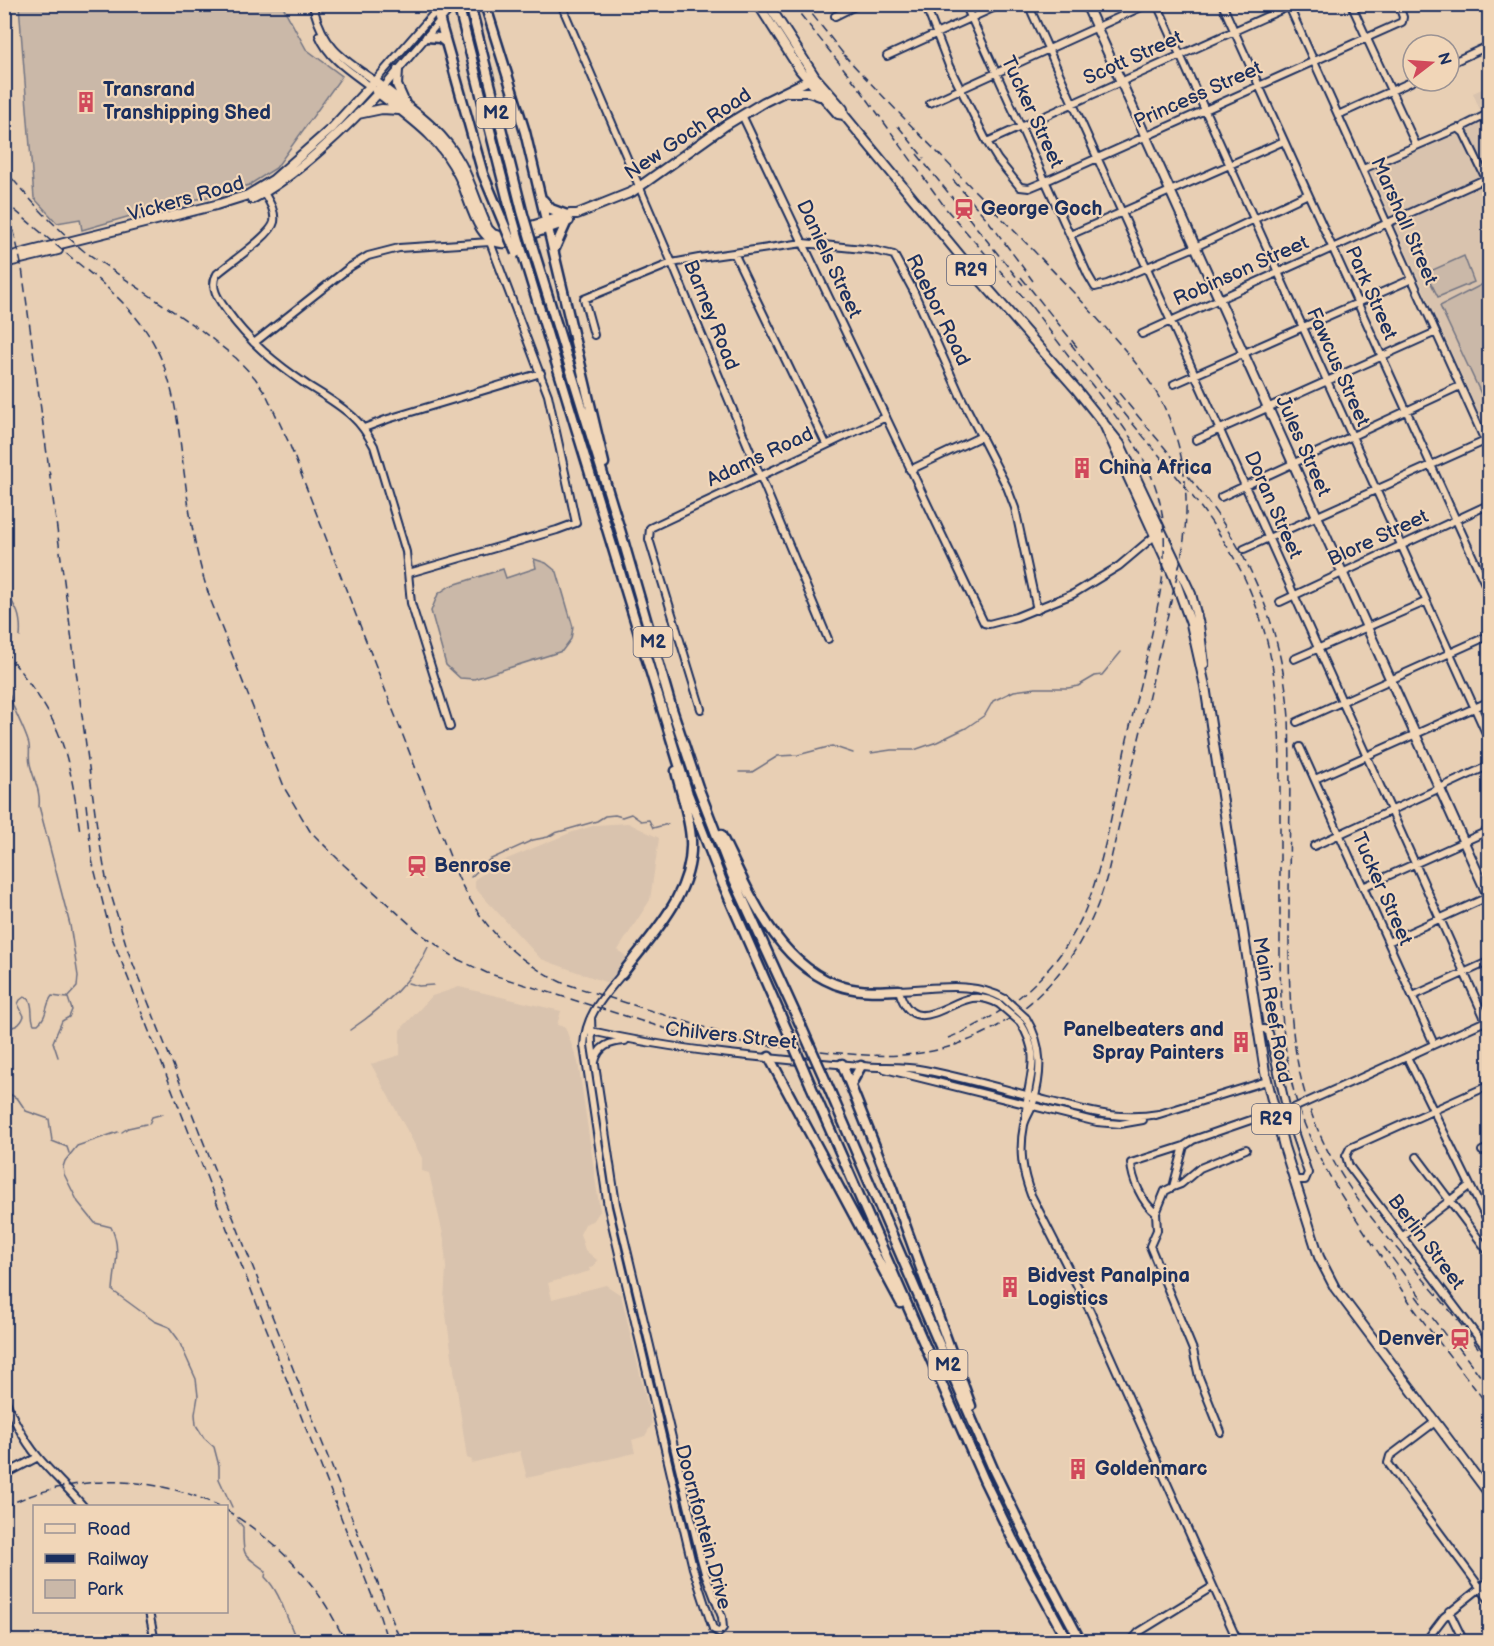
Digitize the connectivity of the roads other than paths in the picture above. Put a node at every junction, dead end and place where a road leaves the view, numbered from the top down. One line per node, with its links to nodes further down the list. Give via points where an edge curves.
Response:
1 (456, 4): 23 (street); 86 (highway, M2, bridge)
2 (470, 4): 130 (highway, M2, bridge, via 522,211)
3 (485, 4): 74 (highway, via 518,106)
4 (561, 4): 69 (street, Barney Road)
5 (758, 4): 37 (main road, Main Reef Road / R29)
6 (768, 4): 39 (main road, Main Reef Road / R29)
7 (859, 4): 21 (street)
8 (925, 4): 26 (street)
9 (965, 4): 22 (street, Tucker Street)
10 (1002, 4): 22 (street)
11 (1029, 4): 31 (street, Doran Street)
12 (1086, 4): 24 (main road, Jules Street)
13 (1148, 4): 24 (street)
14 (1157, 4): 32 (street, Fawcus Street)
15 (1222, 4): 25 (street, Park Street)
16 (1351, 4): 28 (street)
17 (1398, 4): 28 (street, Princess Street, via 1402,22)
18 (1290, 5): 25 (street, Scott Street); 35 (street, Marshall Street)
19 (314, 7): 41 (street, via 315,27 327,50 338,62)
20 (438, 7): 23 (highway); 41 (street)
21 (835, 16)
22 (971, 18): 26 (street); 38 (street, Tucker Street)
23 (440, 21): 27 (street); 29 (highway)
24 (1096, 27): 31 (street); 40 (main road, Jules Street)
25 (1234, 31): 32 (street, Scott Street); 42 (street, Park Street)
26 (935, 35): 33 (street); 44 (street)
27 (427, 37): 29 (highway, via 440,38); 36 (street)
28 (1367, 38): 35 (street, Princess Street); 47 (street)
29 (447, 45): 86 (highway, bridge, via 483,174)
30 (1490, 45): 34 (street)
31 (1048, 49): 38 (street); 50 (street, Doran Street)
32 (1181, 55): 40 (street, Scott Street); 52 (street, Fawcus Street)
33 (887, 56)
34 (1461, 58)
35 (1314, 62): 42 (street, Princess Street); 55 (street, Marshall Street)
36 (398, 70): 45 (street); 51 (main road)
37 (800, 70): 39 (main road, Main Reef Road / R29); 46 (main road)
38 (996, 72): 44 (street); 58 (street, Tucker Street)
39 (812, 79): 46 (main road, New Goch Road); 48 (main road, Main Reef Road / R29); 57 (main road, Main Reef Road / R29)
40 (1120, 82): 50 (street, Scott Street); 60 (main road, Jules Street)
41 (373, 84): 45 (main road); 71 (main road, Vickers Road)
42 (1259, 86): 52 (street, Princess Street); 61 (street, Park Street)
43 (1401, 86): 47 (street)
44 (960, 89): 49 (street); 62 (street)
45 (380, 90): 51 (main road); 54 (main road, Vickers Road)
46 (790, 90): 48 (main road); 56 (main road, New Goch Road)
47 (1391, 91): 55 (street); 63 (street)
48 (824, 98): 57 (main road, Main Reef Road / R29, via 838,114)
49 (930, 103)
50 (1072, 103): 58 (street, Scott Street); 64 (street, Doran Street)
51 (403, 108): 54 (main road); 81 (main road, via 432,126 451,148)
52 (1205, 111): 60 (street, Princess Street); 65 (street, Fawcus Street)
53 (1490, 113): 59 (street)
54 (357, 114): 71 (main road, Vickers Road, via 292,172)
55 (1338, 114): 66 (street, Marshall Street)
56 (742, 115): 69 (main road, New Goch Road); 82 (street, Daniels Street)
57 (844, 115): 131 (main road, Main Reef Road / R29, via 975,275 1102,420)
58 (1020, 127): 62 (street, Scott Street); 68 (street, Tucker Street)
59 (1462, 130): 63 (street); 67 (street)
60 (1145, 137): 64 (street, Princess Street); 72 (main road, Jules Street)
61 (1284, 141): 65 (street); 73 (street, Park Street)
62 (987, 142): 68 (street, Princess Street, via 1016,185 1025,189)
63 (1416, 145): 66 (street)
64 (1097, 158): 68 (street, Princess Street); 75 (street, Doran Street)
65 (1229, 164): 72 (street); 77 (street, Fawcus Street)
66 (1363, 169): 79 (street, Marshall Street)
67 (1485, 179): 70 (street); 79 (street, Robinson Street)
68 (1046, 182): 80 (street, Tucker Street)
69 (640, 187): 76 (main road, New Goch Road); 90 (street, Barney Road)
70 (1490, 187)
71 (262, 190): 88 (main road, Vickers Road); 89 (main road, Vickers Road, via 243,202 215,211); 101 (street, via 273,213 270,231 222,269 213,283 219,299)
72 (1169, 191): 75 (street); 83 (main road, Jules Street)
73 (1308, 194): 77 (street); 84 (street, Park Street)
74 (541, 197): 76 (highway); 78 (highway)
75 (1122, 212): 80 (street); 91 (street, Doran Street)
76 (567, 218): 78 (main road, New Goch Road); 85 (highway)
77 (1254, 219): 83 (street); 92 (street, Fawcus Street)
78 (548, 224): 81 (main road, New Goch Road); 85 (highway)
79 (1387, 224): 84 (street, Robinson Street); 93 (street, Marshall Street)
80 (1070, 235): 91 (street, Tucker Street, via 1091,283 1097,288)
81 (490, 238): 101 (street, via 399,248 368,256); 104 (street)
82 (803, 243): 87 (street, Raebor Road); 111 (street, Daniels Street); 115 (street, Raebor Road, via 894,255)
83 (1195, 247): 91 (street); 94 (main road, Jules Street)
84 (1333, 249): 92 (street, Robinson Street); 95 (street, Park Street)
85 (554, 250): 130 (highway)
86 (519, 252): 154 (highway, M2)
87 (735, 253): 90 (street, Raebor Road); 118 (street)
88 (4, 258)
89 (4, 263)
90 (672, 263): 100 (street, Raebor Road, via 584,299); 123 (street, Barney Road)
91 (1147, 267): 96 (street, Doran Street)
92 (1278, 274): 94 (street, Robinson Street); 97 (street, Fawcus Street)
93 (1412, 279): 95 (street); 98 (street, Marshall Street)
94 (1218, 301): 96 (street, Robinson Street); 102 (main road, Jules Street)
95 (1358, 303): 97 (street); 103 (street, Park Street)
96 (1172, 321): 99 (street, Robinson Street); 105 (street, Doran Street)
97 (1302, 327): 102 (street); 106 (street, Fawcus Street)
98 (1436, 332): 103 (street); 108 (street, Marshall Street)
99 (1142, 334)
100 (594, 335)
101 (254, 343): 112 (street)
102 (1244, 354): 105 (street); 109 (main road, Jules Street)
103 (1381, 357): 106 (street); 110 (street, Park Street)
104 (541, 373): 112 (street); 135 (street, via 576,523)
105 (1196, 375): 107 (street); 113 (street, Doran Street)
106 (1327, 381): 109 (street); 114 (street, Fawcus Street)
107 (1174, 384)
108 (1460, 386): 110 (street); 117 (street, Marshall Street)
109 (1268, 408): 113 (street); 120 (main road, Jules Street)
110 (1405, 411): 114 (street); 121 (street, Park Street)
111 (886, 417): 118 (street, Adams Road); 122 (street, Daniels Street)
112 (364, 428): 135 (street, via 374,446)
113 (1220, 429): 116 (street); 124 (street, Doran Street)
114 (1351, 435): 120 (street); 125 (street, Fawcus Street)
115 (982, 436): 122 (street); 141 (street, Raebor Road, via 1015,508)
116 (1196, 440)
117 (1485, 441): 119 (street, Marshall Street); 121 (street)
118 (826, 444): 123 (street, Adams Road)
119 (1490, 452)
120 (1292, 464): 124 (street); 128 (main road, Jules Street)
121 (1430, 467): 125 (street); 129 (street, Park Street)
122 (910, 470): 141 (street, Daniels Street, via 981,620 986,624 1003,621)
123 (759, 476): 144 (street, Barney Road); 153 (street, Adams Road, via 650,528 649,539)
124 (1246, 485): 126 (street); 132 (street, Doran Street)
125 (1376, 489): 128 (street); 133 (street, Fawcus Street)
126 (1221, 497)
127 (1490, 504): 129 (street, Blore Street)
128 (1317, 517): 132 (street); 136 (main road, Jules Street)
129 (1456, 521): 133 (street, Blore Street); 137 (street, Park Street)
130 (621, 533): 151 (highway, M2)
131 (1158, 533): 141 (street, via 1119,566 1078,592); 180 (main road, Main Reef Road / R29, via 1188,612 1205,686)
132 (1269, 538): 134 (street); 138 (street, Doran Street)
133 (1400, 545): 136 (street, Blore Street); 140 (street, Fawcus Street)
134 (1244, 549)
135 (409, 573): 156 (street, via 411,603)
136 (1341, 573): 138 (street, Blore Street); 142 (main road, Jules Street)
137 (1490, 595)
138 (1295, 596): 139 (street, Blore Street); 145 (street, Doran Street)
139 (1280, 602)
140 (1425, 602): 142 (street); 146 (street, Fawcus Street)
141 (1037, 610)
142 (1365, 627): 145 (street); 148 (main road, Jules Street)
143 (1490, 635): 146 (street)
144 (828, 639)
145 (1319, 647): 147 (street); 150 (street, Doran Street)
146 (1449, 653): 148 (street); 152 (street, Fawcus Street)
147 (1294, 659)
148 (1389, 680): 150 (street); 157 (main road, Jules Street)
149 (1490, 701): 152 (street)
150 (1342, 702): 155 (street); 160 (street, Doran Street)
151 (671, 706): 177 (highway, via 720,832 760,909 790,955 814,974 846,988); 218 (highway, M2, bridge, via 724,855)
152 (1474, 708): 157 (street); 158 (street, Fawcus Street)
153 (701, 709)
154 (663, 713): 176 (highway, via 689,825 690,863 672,909); 212 (highway, M2, bridge, via 704,838)
155 (1297, 722)
156 (450, 727)
157 (1414, 734): 160 (street); 163 (main road, Jules Street)
158 (1490, 742)
159 (1300, 747): 162 (street, Tucker Street)
160 (1367, 756): 162 (street); 164 (street, Doran Street)
161 (1490, 765): 163 (street)
162 (1315, 779): 166 (street, Tucker Street)
163 (1439, 789): 164 (street); 167 (main road, Jules Street)
164 (1390, 810): 166 (street); 169 (street, Doran Street)
165 (1490, 830): 167 (street)
166 (1340, 835): 168 (street); 170 (street, Tucker Street)
167 (1463, 842): 169 (street); 171 (main road, Jules Street)
168 (1314, 846)
169 (1415, 865): 170 (street); 172 (street, Doran Street)
170 (1363, 887): 173 (street, Tucker Street)
171 (1489, 898): 172 (street)
172 (1439, 918): 173 (street); 175 (street, Doran Street)
173 (1388, 942): 178 (street, Tucker Street)
174 (1490, 961): 175 (street)
175 (1464, 973): 178 (street); 179 (street, Doran Street)
176 (622, 974): 181 (street, via 591,1017)
177 (899, 990): 193 (street, bridge, via 973,987 1005,999 1026,1018 1034,1033 1040,1074); 193 (street, bridge, via 906,1006 923,1015 936,1014 970,999 999,1004 1020,1022 1029,1038 1033,1054)
178 (1413, 996): 183 (street, Tucker Street)
179 (1488, 1020): 183 (street)
180 (1257, 1029): 190 (main road, Main Reef Road / R29); 196 (street, via 1269,1033)
181 (587, 1030): 182 (street, Chilvers Street); 187 (street, Doornfontein Drive); 187 (street, Doornfontein Drive, via 584,1046 608,1207 693,1568 713,1629 719,1633 723,1628 722,1617 700,1555 616,1204)
182 (631, 1041): 184 (street, Chilvers Street); 187 (street, via 603,1047)
183 (1434, 1044): 185 (street)
184 (769, 1057): 186 (street, Chilvers Street); 212 (highway)
185 (1407, 1057): 195 (street); 196 (street, bridge)
186 (842, 1064): 188 (street, Chilvers Street); 191 (highway)
187 (595, 1065)
188 (861, 1066): 189 (street, Chilvers Street); 191 (highway)
189 (876, 1067): 193 (street, Chilvers Street, via 925,1070); 194 (street, Chilvers Street)
190 (1267, 1082): 197 (main road, Main Reef Road / R29); 198 (street, Chilvers Street)
191 (852, 1084): 218 (highway)
192 (1490, 1085): 195 (street)
193 (1031, 1097): 194 (street); 198 (street, Chilvers Street, via 1120,1117)
194 (1029, 1105): 198 (street, Chilvers Street, via 1113,1124); 223 (street, via 1021,1151 1030,1194 1090,1311)
195 (1433, 1110): 205 (street); 210 (street, Berlin Street, via 1350,1148 1346,1156 1349,1166)
196 (1287, 1111): 204 (street, via 1308,1173 1305,1180)
197 (1274, 1112): 199 (street); 204 (main road, Main Reef Road / R29)
198 (1159, 1114)
199 (1184, 1146): 206 (street); 208 (street, via 1131,1163 1146,1204)
200 (1490, 1148): 202 (street)
201 (1246, 1149): 206 (street, via 1200,1168)
202 (1482, 1151)
203 (1417, 1157): 207 (street)
204 (1295, 1180): 215 (main road, Main Reef Road / R29, via 1328,1276)
205 (1469, 1186): 207 (street); 209 (street)
206 (1173, 1187): 208 (street, via 1165,1191)
207 (1449, 1200): 210 (street); 211 (street)
208 (1156, 1213): 216 (street, via 1157,1230 1151,1252 1193,1350 1199,1377)
209 (1490, 1226)
210 (1402, 1237): 213 (street, Berlin Street)
211 (1490, 1254)
212 (925, 1346): 229 (highway, M2, via 1013,1540)
213 (1490, 1353)
214 (4, 1395): 217 (street)
215 (1435, 1422): 220 (main road, Main Reef Road / R29); 224 (street, via 1388,1460)
216 (1221, 1432)
217 (38, 1457): 219 (street); 221 (street)
218 (994, 1471): 230 (highway, M2)
219 (4, 1475)
220 (1490, 1495)
221 (81, 1505)
222 (1490, 1581): 224 (street)
223 (1212, 1587): 231 (street, via 1138,1632); 232 (street)
224 (1480, 1587): 225 (street); 226 (street)
225 (1490, 1601)
226 (1449, 1611): 233 (street); 234 (street)
227 (149, 1613): 228 (street)
228 (155, 1641)
229 (1068, 1641)
230 (1081, 1641)
231 (1130, 1641)
232 (1238, 1641)
233 (1425, 1641)
234 (1464, 1641)

